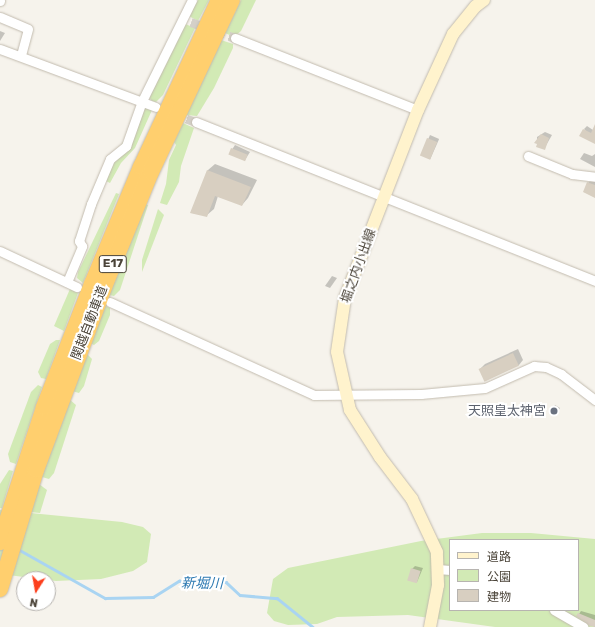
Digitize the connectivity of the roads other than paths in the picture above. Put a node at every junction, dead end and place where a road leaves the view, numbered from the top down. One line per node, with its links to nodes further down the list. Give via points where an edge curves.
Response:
1 (192, 0): 9 (street, via 186,20)
2 (219, 0): 23 (highway, 関越自動車道 / E17, via 141,167 98,269 44,407)
3 (232, 0): 23 (highway, 関越自動車道 / E17, via 151,172)
4 (484, 0): 11 (main road, 堀之内小出線, via 453,34)
5 (0, 18): 8 (street, via 28,29)
6 (235, 38): 11 (street)
7 (0, 50): 8 (street)
8 (21, 55): 9 (street)
9 (142, 101): 10 (street); 17 (street, via 126,146 110,159 94,197 79,241 82,246)
10 (156, 107)
11 (418, 110): 15 (main road, 堀之内小出線)
12 (196, 122): 15 (street)
13 (528, 156): 14 (street, via 572,174)
14 (595, 177)
15 (384, 198): 18 (street); 21 (main road, 堀之内小出線, via 345,298 337,352)
16 (0, 251): 17 (street)
17 (66, 282): 19 (street)
18 (595, 282)
19 (77, 287)
20 (110, 302): 21 (street, via 308,392)
21 (345, 395): 22 (street, via 421,394 485,388 534,366 546,367 561,374); 24 (main road, 堀之内小出線, via 359,427 420,513)
22 (595, 400)
23 (6, 537): 25 (highway, 関越自動車道 / E17)
24 (444, 569): 27 (main road, 堀之内小出線, via 438,585)
25 (0, 589)
26 (556, 611): 28 (street)
27 (430, 627)
28 (584, 627)

